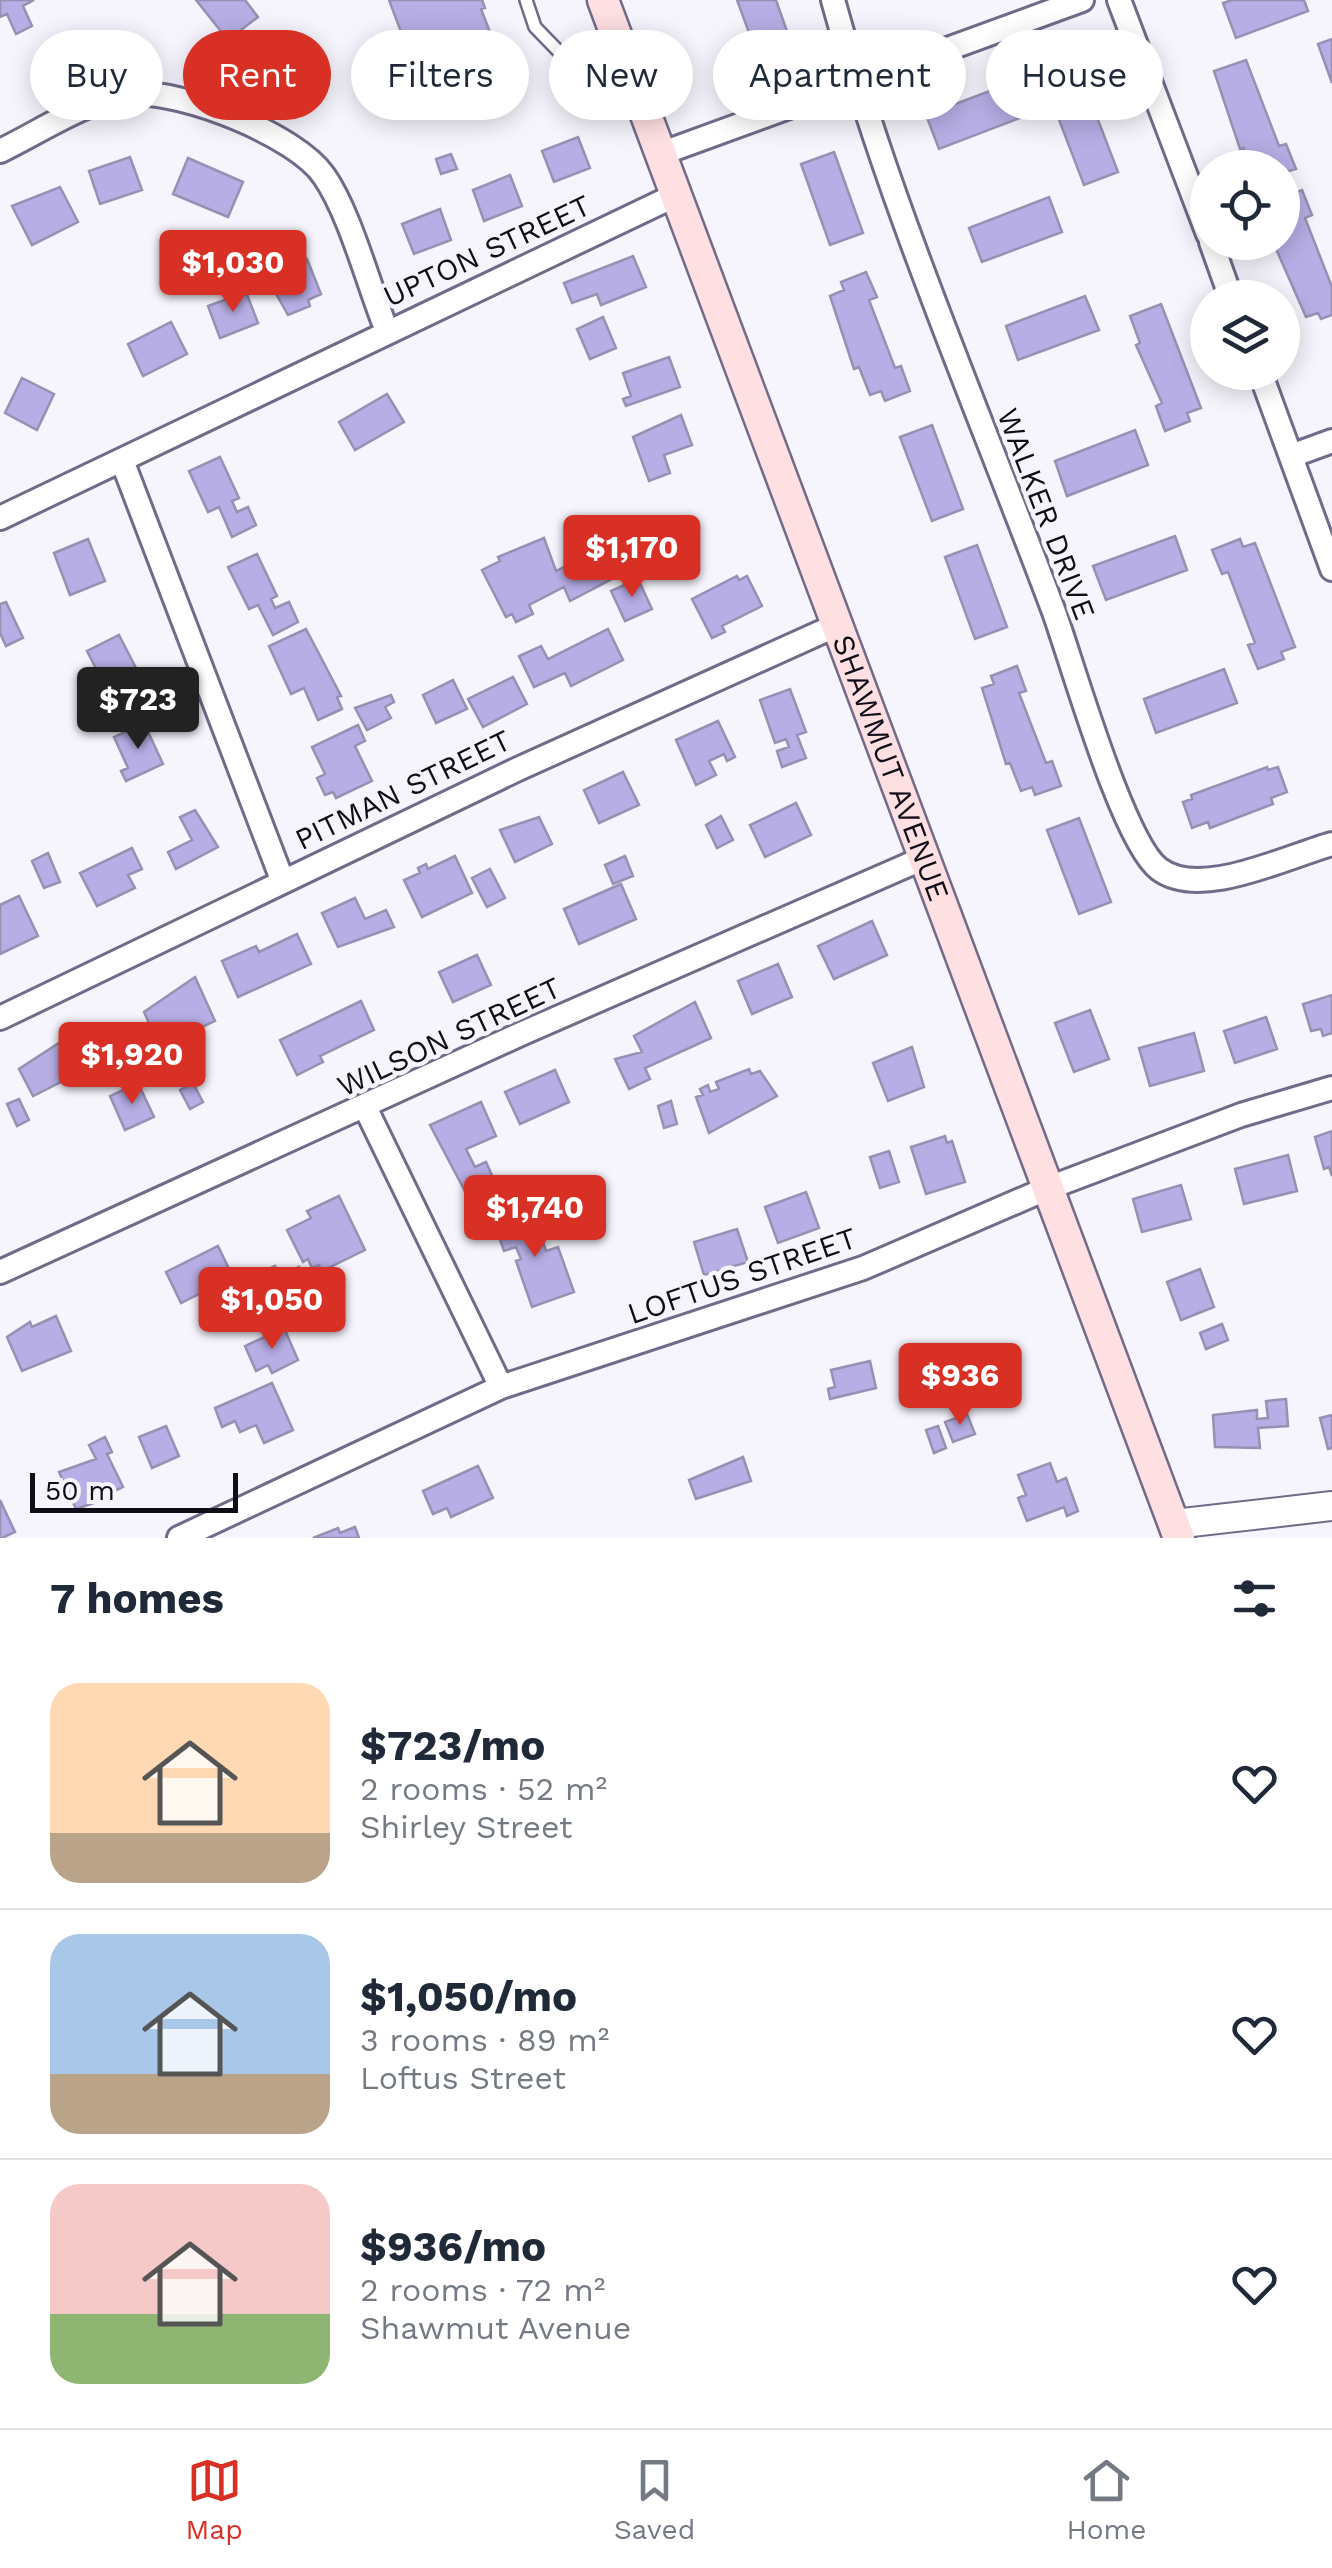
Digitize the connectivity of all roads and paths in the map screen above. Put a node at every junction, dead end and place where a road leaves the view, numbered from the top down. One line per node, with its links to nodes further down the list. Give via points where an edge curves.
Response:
1 (526, 0): 8 (lane, via 535,27)
2 (603, 0): 6 (main road, SHAWMUT AVENUE)
3 (833, 0): 7 (street, WALKER DRIVE)
4 (1082, 0): 9 (street)
5 (1119, 0): 15 (street)
6 (614, 30)
7 (841, 30)
8 (549, 41)
9 (966, 42)
10 (647, 120): 14 (main road, SHAWMUT AVENUE)
11 (753, 120): 14 (street)
12 (869, 120): 25 (street, WALKER DRIVE, via 1118,802 1147,858 1166,874 1198,883)
13 (0, 150): 17 (street, via 132,94 165,96 273,132 324,176)
14 (660, 154): 16 (main road, SHAWMUT AVENUE)
15 (1190, 187)
16 (676, 195): 17 (street, UPTON STREET); 24 (main road, SHAWMUT AVENUE)
17 (387, 331): 21 (street, UPTON STREET)
18 (1267, 390): 20 (street)
19 (1332, 441): 20 (street)
20 (1291, 456): 23 (street)
21 (122, 463): 22 (street, UPTON STREET); 27 (street)
22 (0, 518)
23 (1332, 569)
24 (837, 625): 26 (main road, SHAWMUT AVENUE); 27 (street, PITMAN STREET)
25 (1332, 844)
26 (924, 858): 30 (street, WILSON STREET); 31 (main road, SHAWMUT AVENUE)
27 (283, 882): 28 (street, PITMAN STREET)
28 (0, 1018)
29 (1332, 1088): 31 (street, LOFTUS STREET)
30 (366, 1109): 32 (street, WILSON STREET); 33 (street)
31 (1046, 1189): 33 (street, LOFTUS STREET, via 863,1268); 36 (main road, SHAWMUT AVENUE)
32 (0, 1272)
33 (501, 1388): 35 (street, LOFTUS STREET)
34 (1332, 1506): 36 (street)
35 (214, 1531): 37 (street, LOFTUS STREET)
36 (1176, 1531)
37 (180, 1538)

